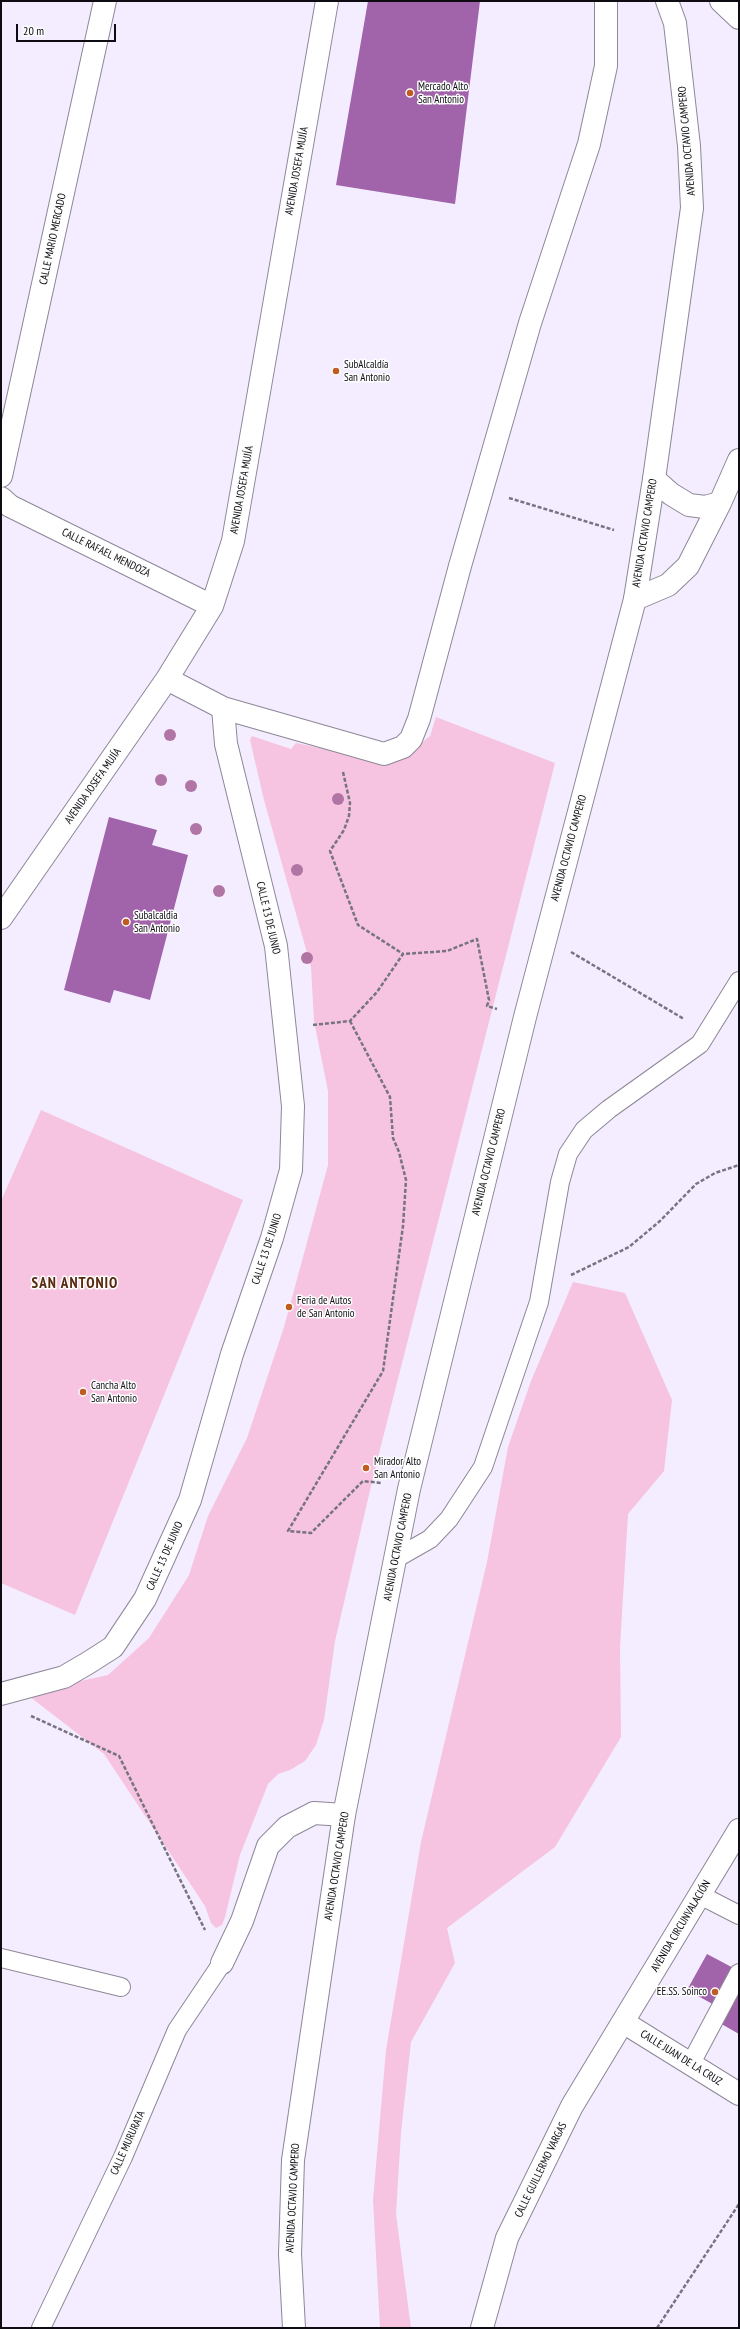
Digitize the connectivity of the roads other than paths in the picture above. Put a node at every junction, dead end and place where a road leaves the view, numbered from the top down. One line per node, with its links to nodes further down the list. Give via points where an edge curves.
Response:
1 (106, 1): 8 (street, CALLE MARIO MERCADO)
2 (327, 1): 13 (street, AVENIDA JOSEFA MUJÍA, via 233,540)
3 (606, 1): 15 (street, via 606,66 589,144 530,323 419,719 411,739 403,747 384,754)
4 (667, 1): 9 (street, AVENIDA OCTAVIO CAMPERO, via 675,23 689,146 692,208)
5 (721, 1): 6 (street)
6 (739, 18)
7 (739, 460): 10 (street)
8 (1, 476)
9 (654, 479): 10 (street, via 689,505 705,507); 12 (street, AVENIDA OCTAVIO CAMPERO)
10 (720, 503): 12 (street, via 688,566 668,585)
11 (4, 508): 13 (street, CALLE RAFAEL MENDOZA)
12 (634, 599): 18 (street, AVENIDA OCTAVIO CAMPERO, via 525,1017 409,1489)
13 (212, 606): 14 (street, AVENIDA JOSEFA MUJÍA)
14 (167, 679): 15 (street); 16 (street, AVENIDA JOSEFA MUJÍA)
15 (222, 708): 19 (street, CALLE 13 DE JUNIO, via 226,744 276,946 293,1106 291,1170 272,1238 232,1354 190,1500 145,1598 113,1647 64,1677)
16 (1, 918)
17 (739, 981): 18 (lane, via 700,1044 609,1109 584,1130 568,1154 560,1182 542,1289 483,1467 450,1519 430,1539)
18 (395, 1560): 20 (street, AVENIDA OCTAVIO CAMPERO)
19 (1, 1694)
20 (344, 1816): 25 (street, via 314,1813 287,1827 268,1846 242,1921); 32 (street, AVENIDA OCTAVIO CAMPERO, via 292,2160 290,2254)
21 (739, 1830): 22 (street, AVENIDA CIRCUNVALACIÓN)
22 (700, 1895): 23 (lane); 28 (street, AVENIDA CIRCUNVALACIÓN)
23 (739, 1915)
24 (1, 1958): 27 (lane)
25 (222, 1963): 31 (lane, CALLE MURURATA, via 177,2030 123,2157)
26 (739, 1973): 29 (lane)
27 (121, 1987)
28 (623, 2022): 29 (street, CALLE JUAN DE LA CRUZ); 33 (street, CALLE GUILLERMO VARGAS, via 572,2106 507,2238)
29 (690, 2065): 30 (street, CALLE JUAN DE LA CRUZ)
30 (739, 2094)
31 (41, 2328)
32 (294, 2328)
33 (482, 2328)

